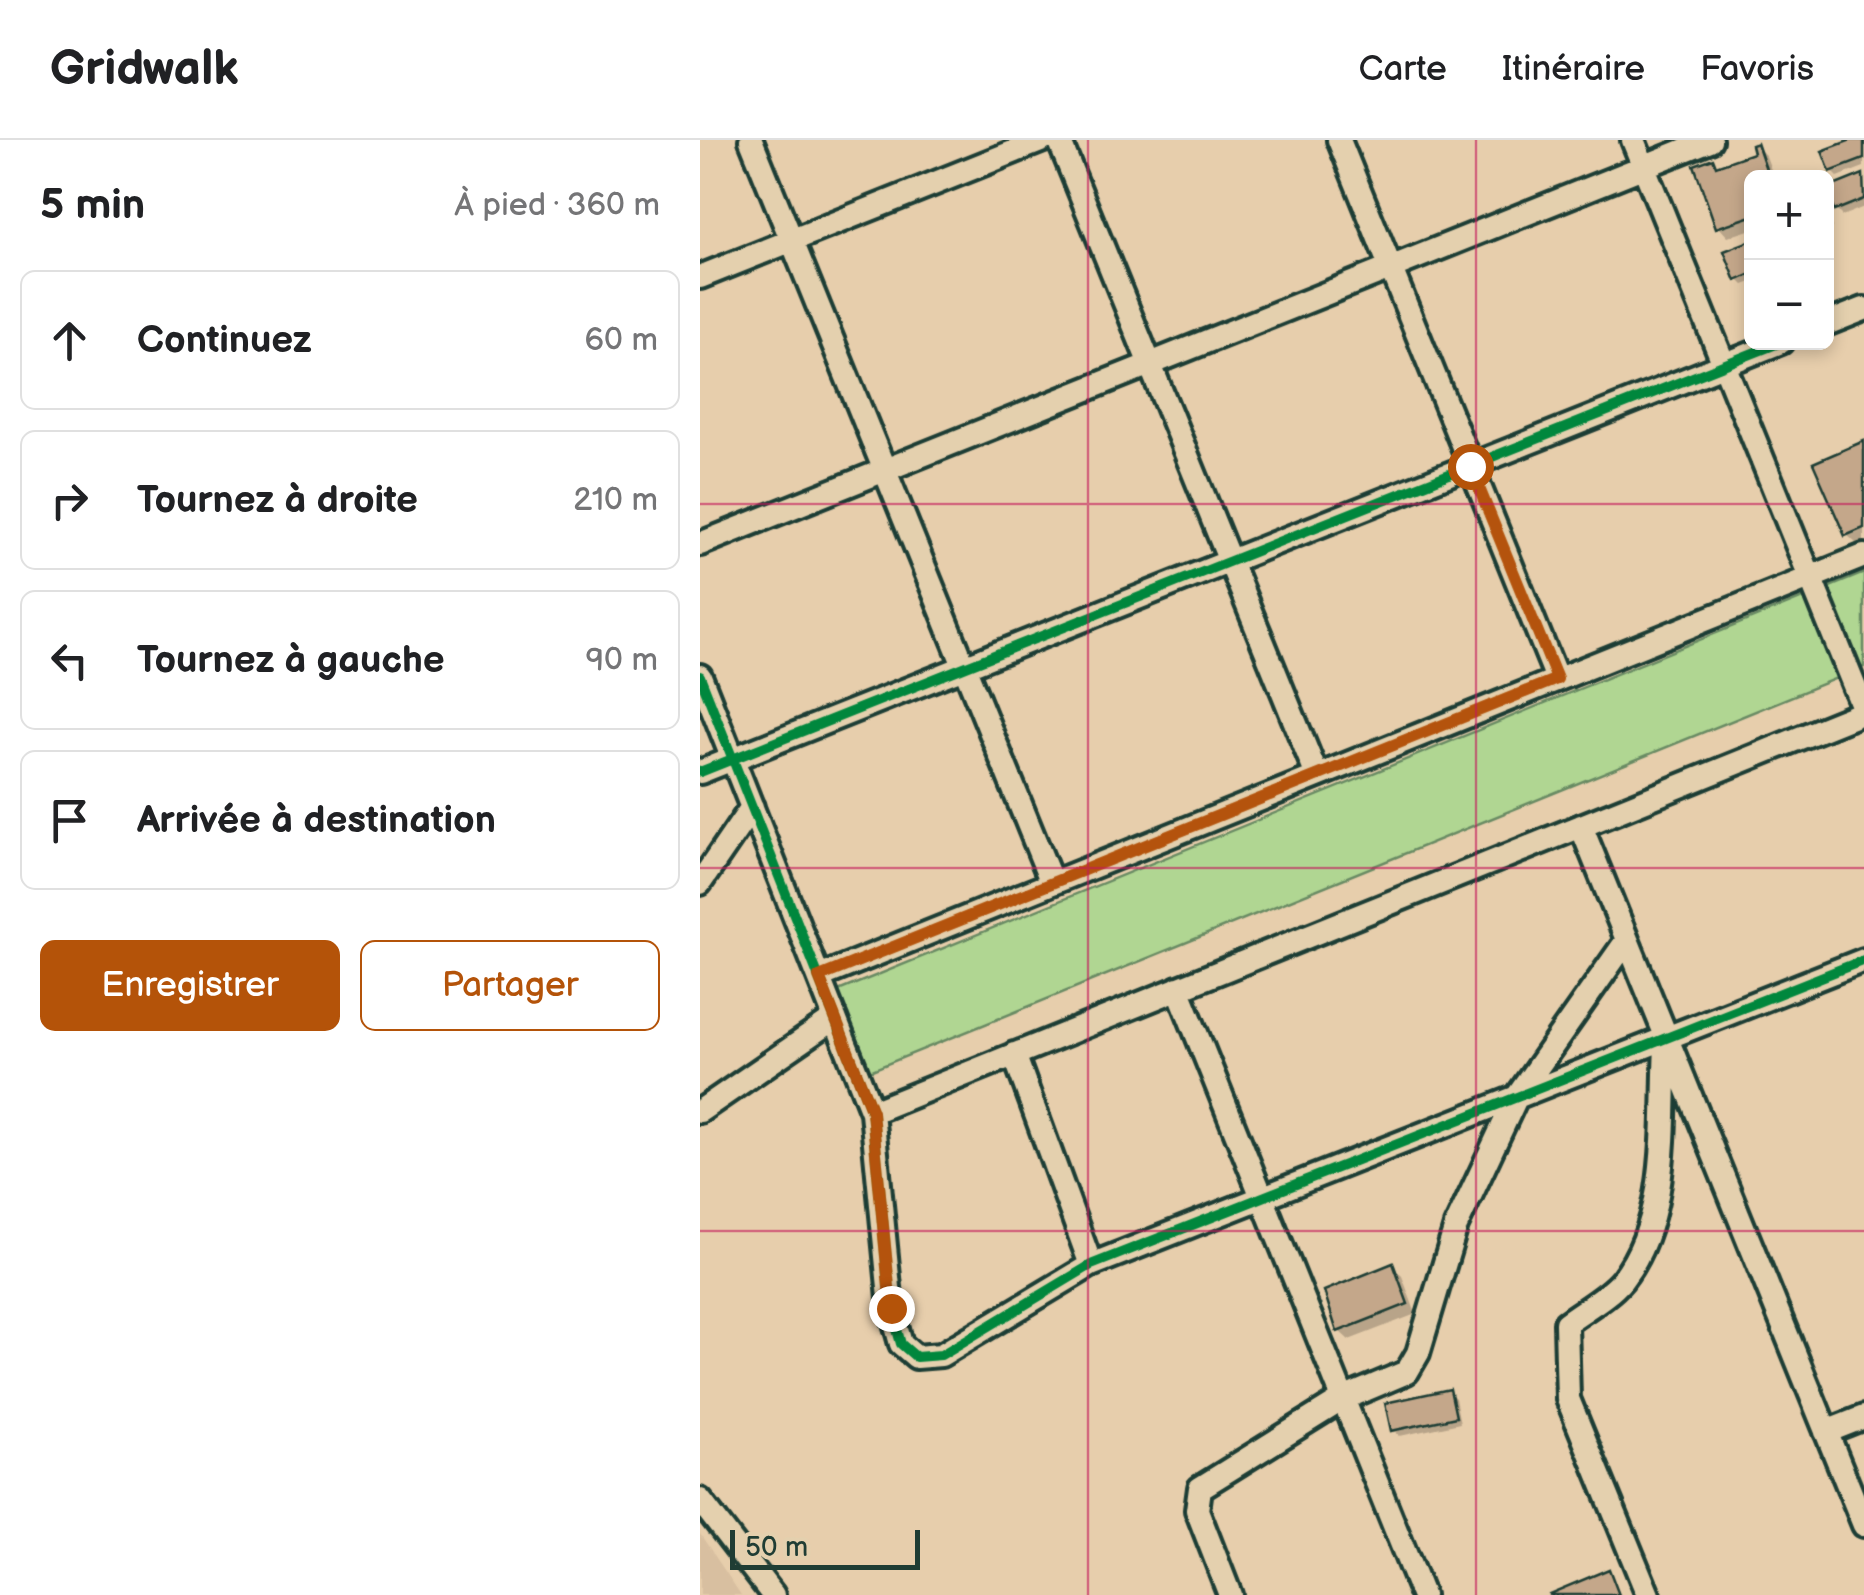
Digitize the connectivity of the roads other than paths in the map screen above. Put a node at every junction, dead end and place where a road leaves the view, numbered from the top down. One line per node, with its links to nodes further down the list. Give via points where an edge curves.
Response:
1 (751, 140): 8 (street)
2 (1042, 140): 8 (street)
3 (1059, 140): 14 (street)
4 (1339, 140): 9 (street)
5 (1634, 140): 7 (street)
6 (1710, 140): 7 (street)
7 (1644, 166): 9 (street); 15 (street)
8 (792, 240): 10 (street); 17 (street)
9 (1391, 268): 14 (street); 16 (street)
10 (700, 277)
11 (1864, 310): 12 (street)
12 (1834, 321)
13 (1761, 350): 15 (street)
14 (1150, 364): 17 (street); 20 (street)
15 (1724, 365): 16 (street); 21 (street)
16 (1470, 466): 20 (street); 24 (street)
17 (884, 470): 18 (street); 22 (street)
18 (700, 544)
19 (1864, 556): 21 (street)
20 (1230, 562): 22 (street); 28 (street)
21 (1810, 578): 24 (street); 25 (street)
22 (964, 667): 26 (street); 32 (street)
23 (700, 676): 26 (street)
24 (1557, 679): 28 (street)
25 (1864, 711): 30 (street)
26 (733, 759): 27 (street); 29 (street)
27 (700, 772)
28 (1316, 776): 32 (street)
29 (752, 807): 31 (street); 35 (street)
30 (1581, 826): 33 (street); 36 (street)
31 (700, 883)
32 (1052, 883): 35 (street)
33 (1627, 940): 38 (street); 40 (street)
34 (1864, 960): 38 (street)
35 (819, 977): 37 (street)
36 (1178, 988): 39 (street); 43 (street)
37 (835, 1018): 41 (street); 42 (street)
38 (1667, 1038): 40 (street); 47 (street); 53 (street, via 1659,1178 1644,1246 1619,1284 1566,1323 1568,1399)
39 (1014, 1054): 42 (street); 44 (street)
40 (1516, 1098): 43 (street); 45 (street, via 1456,1226 1418,1353 1407,1372)
41 (700, 1112)
42 (872, 1112): 44 (street, via 891,1308 901,1344 916,1357 941,1356)
43 (1262, 1198): 44 (street); 45 (street)
44 (1091, 1265)
45 (1343, 1399): 51 (street, via 1200,1488 1197,1510); 52 (street)
46 (1864, 1417): 47 (street)
47 (1826, 1432): 49 (street)
48 (700, 1500): 50 (street)
49 (1864, 1524)
50 (773, 1595)
51 (1230, 1595)
52 (1422, 1595)
53 (1648, 1595)

